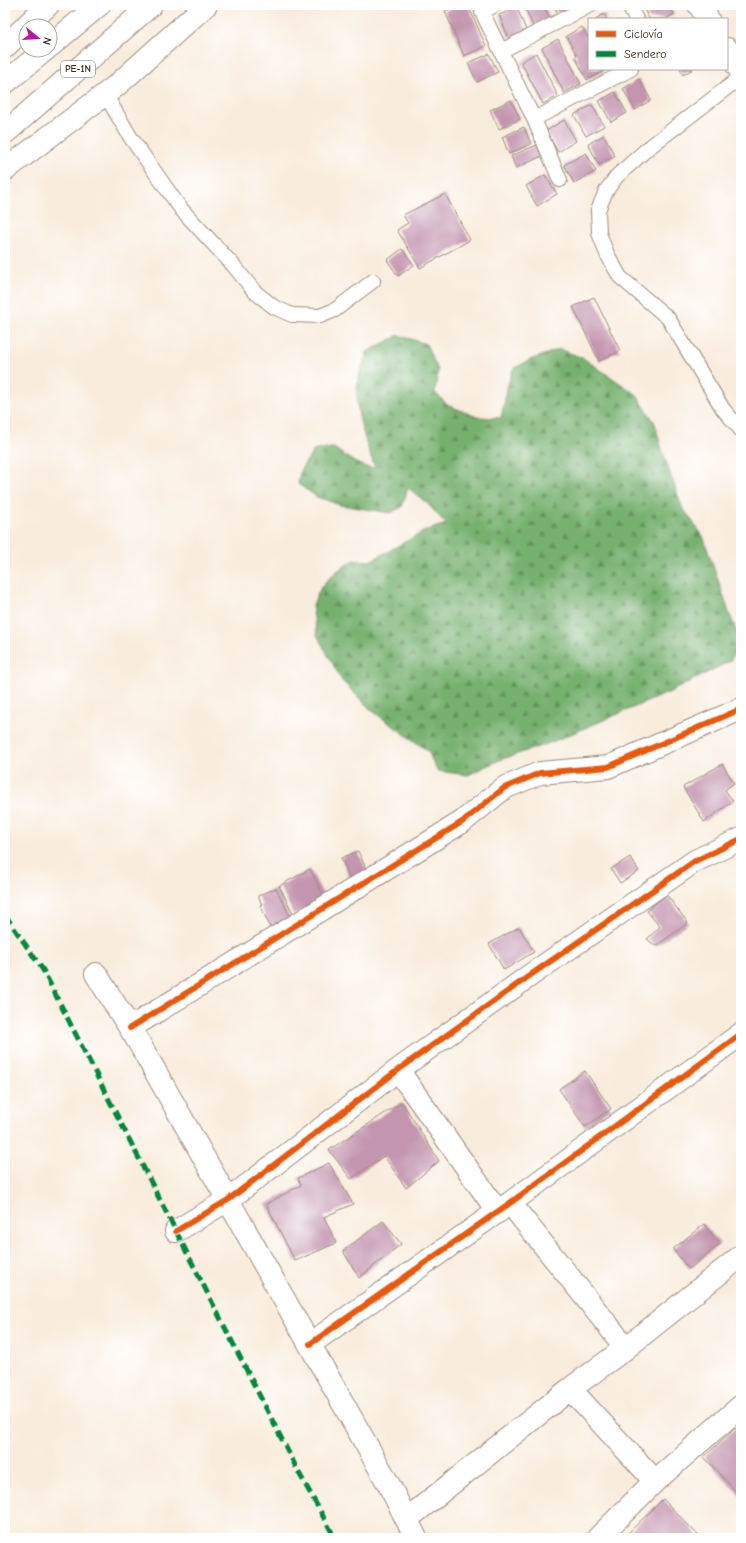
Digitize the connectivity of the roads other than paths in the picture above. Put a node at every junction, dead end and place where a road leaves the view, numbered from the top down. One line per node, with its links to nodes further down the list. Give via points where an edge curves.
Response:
1 (48, 5): 10 (main road)
2 (99, 5): 14 (main road)
3 (151, 5): 25 (main road, PE-1N)
4 (206, 5): 23 (main road)
5 (495, 5): 9 (lane)
6 (591, 5): 16 (lane)
7 (628, 5): 11 (lane)
8 (699, 5): 12 (main road)
9 (481, 8): 16 (lane)
10 (34, 18)
11 (635, 18)
12 (707, 18)
13 (18, 34): 15 (main road)
14 (58, 39)
15 (5, 47)
16 (501, 51): 24 (lane)
17 (728, 51): 20 (main road)
18 (36, 58): 22 (main road)
19 (629, 70): 24 (lane)
20 (741, 72)
21 (741, 76): 29 (lane, via 647,149 617,176 598,210 599,233 620,277 668,318 723,409)
22 (5, 83)
23 (105, 94): 26 (main road); 28 (lane, via 131,138 181,209 255,292 274,307 292,315 320,316 336,310)
24 (534, 119): 27 (lane)
25 (5, 133)
26 (5, 170)
27 (560, 180)
28 (373, 281)
29 (741, 430)
30 (741, 709): 33 (main road, via 608,766 540,773 504,788 462,822)
31 (741, 839): 35 (main road, via 695,861)
32 (96, 974): 33 (main road)
33 (130, 1028): 36 (main road)
34 (741, 1034): 37 (main road)
35 (398, 1070): 36 (main road); 37 (main road)
36 (228, 1200): 38 (main road); 40 (main road)
37 (504, 1207): 40 (main road); 41 (main road)
38 (176, 1231)
39 (741, 1256): 41 (main road)
40 (310, 1344): 45 (main road)
41 (626, 1348): 42 (main road)
42 (570, 1389): 44 (main road); 45 (main road)
43 (741, 1406): 44 (main road)
44 (655, 1481): 46 (main road)
45 (411, 1529)
46 (598, 1538)

